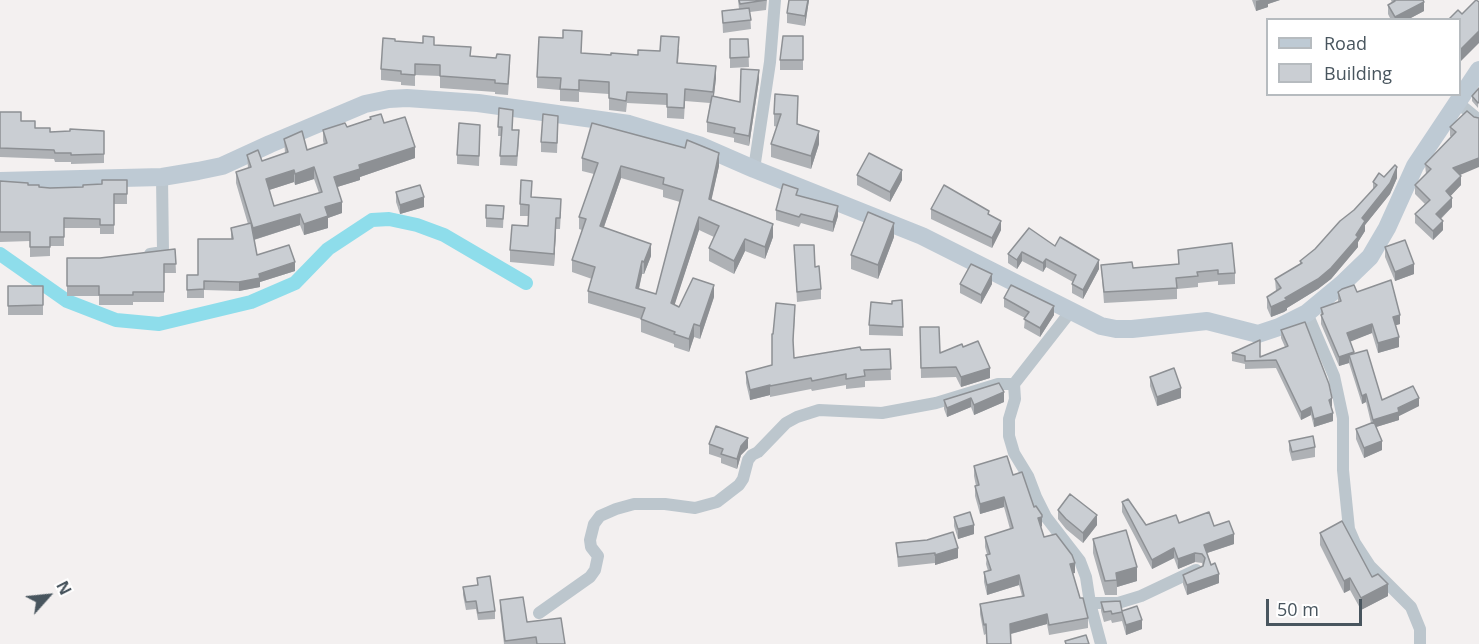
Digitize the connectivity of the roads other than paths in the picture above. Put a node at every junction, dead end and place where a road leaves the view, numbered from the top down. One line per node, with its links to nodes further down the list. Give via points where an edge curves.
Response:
1 (775, 0): 6 (street)
2 (1479, 70): 3 (main road)
3 (1461, 89): 5 (street)
4 (1457, 96): 11 (main road, via 1415,166 1370,257)
5 (1479, 120)
6 (754, 169): 7 (main road, via 699,145 629,124 478,103 407,98 365,105 222,166); 10 (main road, via 922,236)
7 (162, 177): 8 (main road); 9 (street, via 163,252)
8 (0, 180)
9 (141, 255)
10 (1071, 311): 11 (main road, via 1116,329 1207,321 1258,334); 12 (street)
11 (1307, 313): 17 (street, via 1334,376 1343,417 1349,529 1370,566 1412,607 1420,629)
12 (1014, 384): 14 (street, via 1009,436 1014,453 1046,517 1080,561); 15 (street, via 998,384 936,403 882,413 819,410 797,417 752,455 739,485 717,502 695,508 634,504 600,516 590,540 598,556 595,570)
13 (1197, 570): 14 (street, via 1141,596 1118,603)
14 (1090, 603): 16 (street)
15 (539, 613)
16 (1101, 644)
17 (1420, 644)

